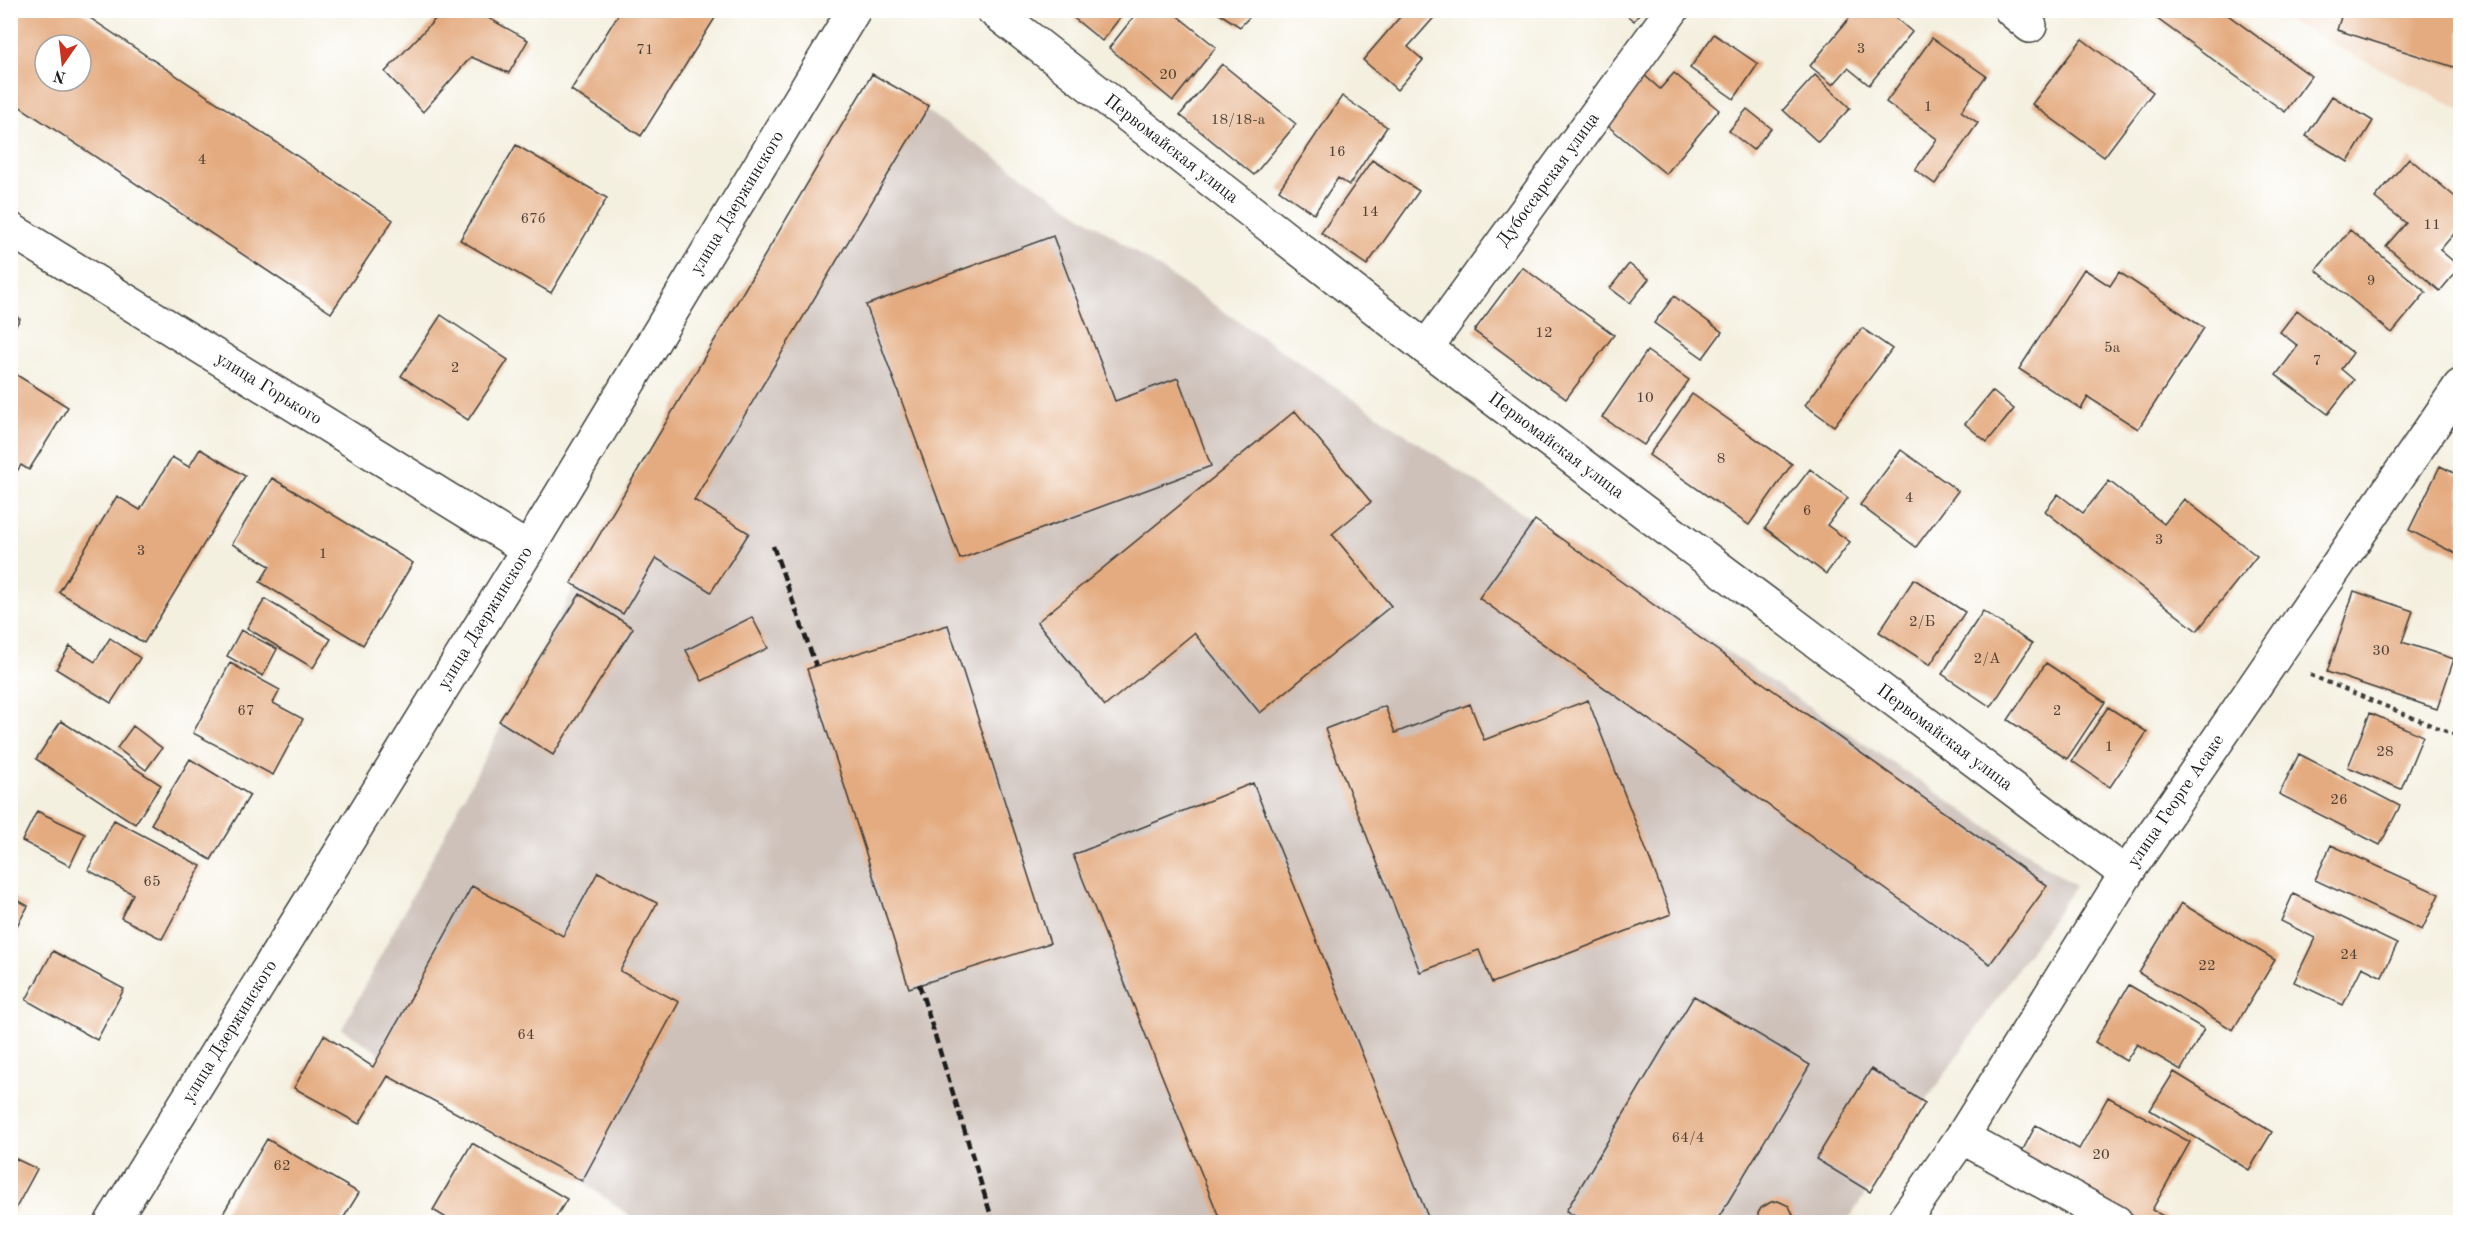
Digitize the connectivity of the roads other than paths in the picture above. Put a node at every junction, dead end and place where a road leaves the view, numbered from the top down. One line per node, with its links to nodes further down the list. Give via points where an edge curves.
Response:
1 (854, 10): 7 (street, улица Дзержинского)
2 (993, 10): 5 (street, Первомайская улица)
3 (1672, 10): 5 (street, Дубоссарская улица)
4 (10, 229): 7 (street, улица Горького)
5 (1426, 348): 8 (street, Первомайская улица)
6 (2460, 386): 8 (street, улица Георге Асаке)
7 (528, 549): 10 (street, улица Дзержинского)
8 (2126, 874): 9 (street, улица Георге Асаке)
9 (1962, 1137): 11 (street, улица Георге Асаке); 12 (street)
10 (112, 1222)
11 (1903, 1222)
12 (2115, 1222)

